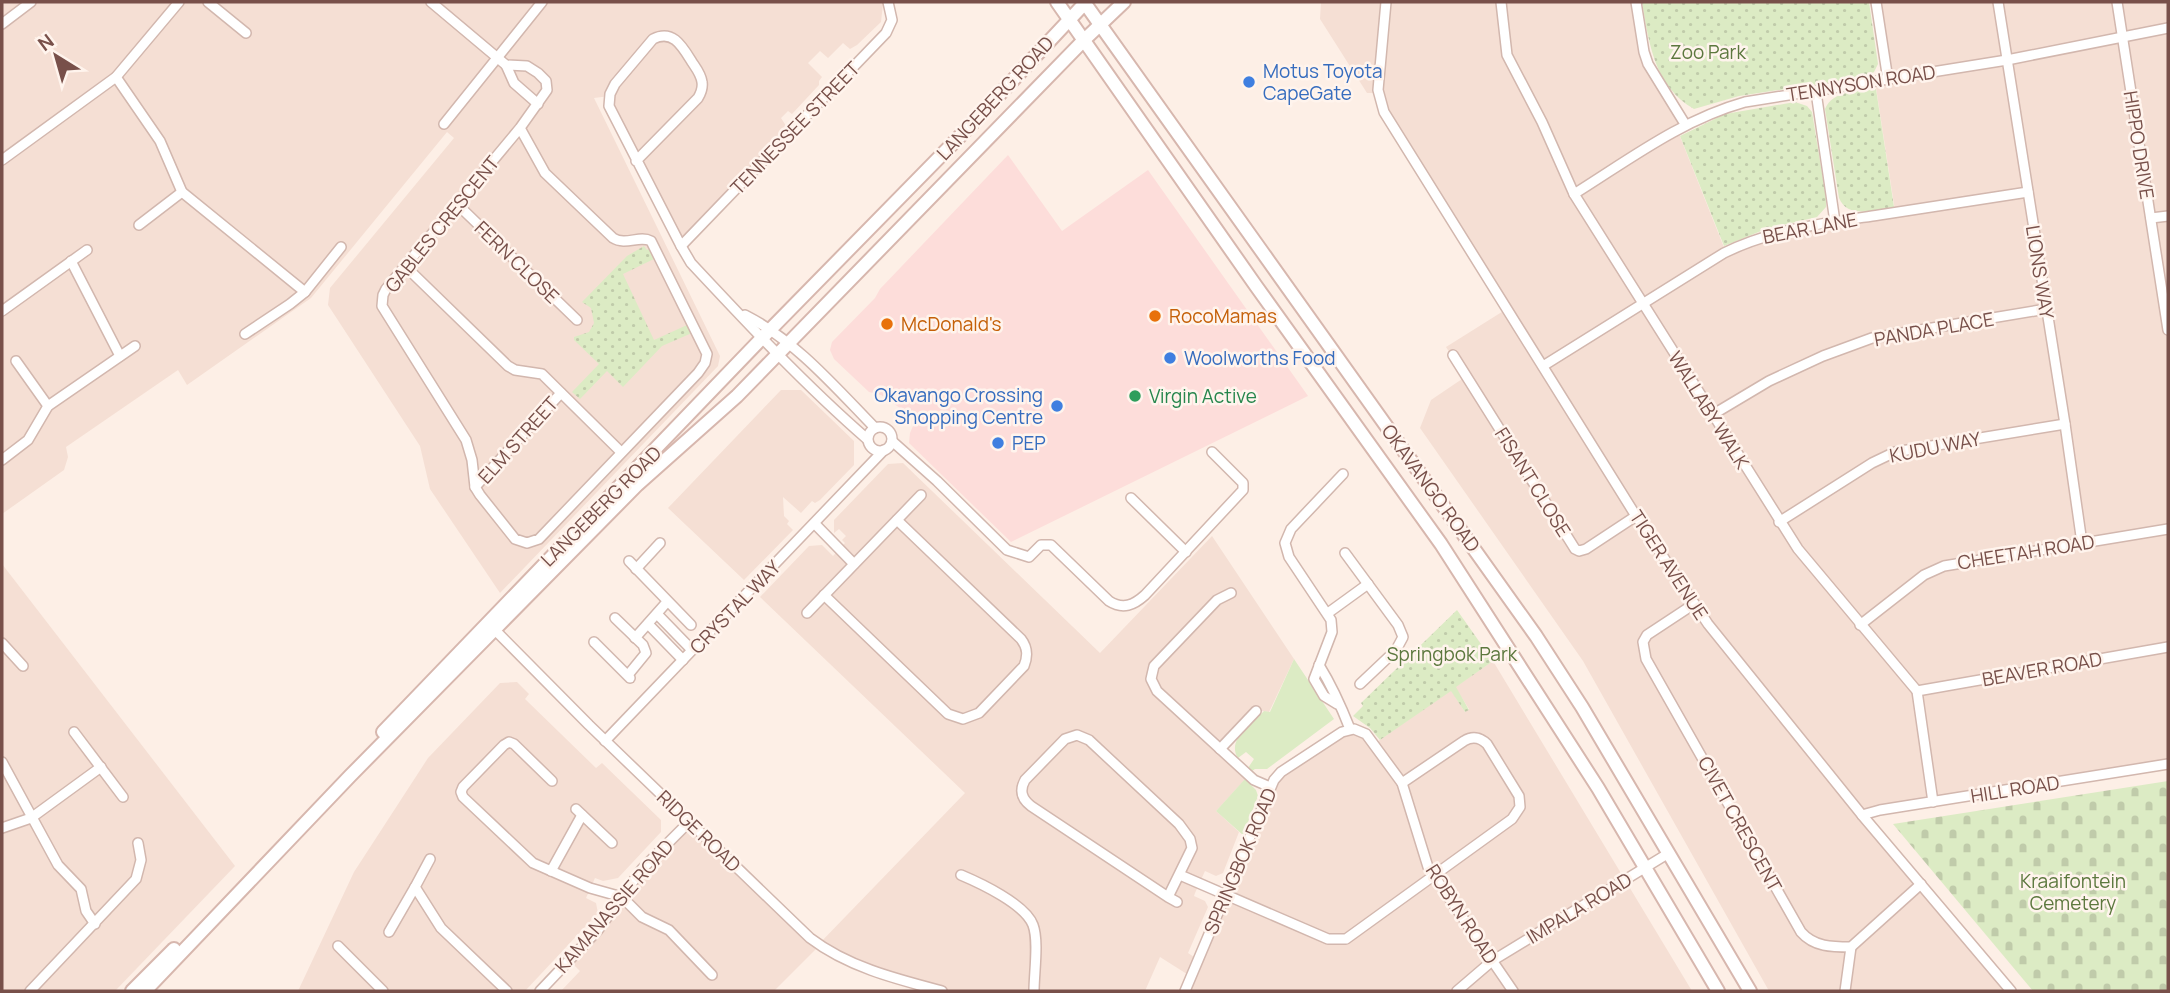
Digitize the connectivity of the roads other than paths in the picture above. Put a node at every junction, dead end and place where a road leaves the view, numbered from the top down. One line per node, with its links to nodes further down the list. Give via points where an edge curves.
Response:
1 (31, 2): 17 (street)
2 (179, 2): 26 (street)
3 (208, 2): 20 (street)
4 (431, 2): 23 (street)
5 (542, 2): 23 (street)
6 (888, 2): 43 (street, TENNESSEE STREET, via 892,15 886,33)
7 (1058, 2): 16 (main road, OKAVANGO ROAD)
8 (1085, 2): 16 (main road, LANGEBERG ROAD); 18 (main road, OKAVANGO ROAD)
9 (1124, 2): 18 (main road, LANGEBERG ROAD)
10 (1386, 2): 61 (street, TIGER AVENUE, via 1380,102)
11 (1501, 2): 37 (street, WALLABY WALK, via 1507,55)
12 (1636, 2): 31 (street, via 1648,64)
13 (1876, 2): 27 (street)
14 (1998, 2): 24 (street, LIONS WAY)
15 (2117, 2): 21 (street, HIPPO DRIVE)
16 (1069, 18): 22 (main road, OKAVANGO ROAD); 54 (main road, LANGEBERG ROAD, via 988,108)
17 (2, 23)
18 (1100, 25): 22 (main road, LANGEBERG ROAD); 133 (main road, OKAVANGO ROAD, via 1536,636)
19 (2168, 28): 21 (street, TENNYSON ROAD)
20 (246, 33)
21 (2122, 36): 24 (street, TENNYSON ROAD); 40 (street, HIPPO DRIVE)
22 (1083, 41): 57 (main road, LANGEBERG ROAD); 135 (main road, OKAVANGO ROAD, via 1441,544)
23 (498, 58): 25 (street); 30 (street)
24 (2007, 60): 27 (street, TENNYSON ROAD); 36 (street, LIONS WAY)
25 (506, 65): 29 (street, via 514,83); 29 (street, via 527,66 546,81 547,90)
26 (116, 77): 33 (street); 35 (street, via 160,141)
27 (1888, 80): 28 (street, TENNYSON ROAD)
28 (1816, 92): 31 (street, TENNYSON ROAD, via 1745,102); 41 (street)
29 (538, 104): 32 (street, GABLES CRESCENT)
30 (444, 124)
31 (1685, 124): 37 (street, TENNYSON ROAD)
32 (520, 128): 38 (street, GABLES CRESCENT); 70 (street, GABLES CRESCENT, via 545,173 613,238 624,242 649,239 654,244 706,352 698,373)
33 (2, 160)
34 (636, 161): 34 (street, via 611,111 610,94 653,39 671,37 680,43 700,75 702,90); 43 (street)
35 (182, 192): 42 (street); 48 (street)
36 (2028, 192): 41 (street, BEAR LANE); 50 (street, LIONS WAY)
37 (1574, 194): 49 (street, WALLABY WALK)
38 (457, 204): 47 (street, GABLES CRESCENT); 52 (street, FERN CLOSE)
39 (2168, 216): 40 (street)
40 (2151, 218): 53 (street, HIPPO DRIVE)
41 (1835, 222): 49 (street, BEAR LANE, via 1747,242)
42 (139, 225)
43 (681, 246): 54 (street, via 734,309)
44 (341, 247): 48 (street)
45 (88, 250): 46 (street)
46 (71, 261): 51 (street); 59 (street)
47 (405, 266): 62 (street, via 508,366 542,374); 75 (street, GABLES CRESCENT, via 383,295 383,310 466,440)
48 (305, 292): 55 (street)
49 (1642, 303): 61 (street, BEAR LANE); 64 (street, WALLABY WALK)
50 (2046, 309): 64 (street, PANDA PLACE, via 1872,338 1769,381); 65 (street, LIONS WAY)
51 (2, 310)
52 (577, 320)
53 (2168, 330)
54 (767, 333): 57 (street); 102 (main road, LANGEBERG ROAD)
55 (245, 334)
56 (135, 346): 59 (street)
57 (783, 349): 66 (street, via 807,359); 67 (street, via 836,411); 102 (main road, LANGEBERG ROAD)
58 (1453, 355): 78 (street, FISANT CLOSE, via 1575,549 1586,549)
59 (120, 356): 63 (street)
60 (16, 361): 63 (street)
61 (1543, 366): 78 (street, TIGER AVENUE)
62 (561, 393): 70 (street); 75 (street, ELM STREET)
63 (48, 406): 72 (street, via 28,440)
64 (1712, 415): 80 (street, WALLABY WALK)
65 (2065, 424): 80 (street, KUDU WAY, via 1895,452); 84 (street, LIONS WAY)
66 (875, 428): 67 (street); 68 (street, via 888,429 892,435)
67 (867, 439): 69 (street)
68 (888, 447): 69 (street); 73 (street, CRYSTAL WAY); 85 (street, via 904,453 1007,550 1028,557 1041,545 1051,545 1116,605 1136,603)
69 (872, 449): 73 (street, CRYSTAL WAY)
70 (621, 452): 75 (street, GABLES CRESCENT, via 534,542 515,539)
71 (1212, 452): 85 (street, via 1242,483 1243,490)
72 (2, 460)
73 (864, 471): 81 (street, CRYSTAL WAY)
74 (1343, 474): 96 (street, via 1291,529 1285,543 1289,557)
75 (475, 487)
76 (921, 495): 79 (street)
77 (1131, 498): 85 (street)
78 (1636, 516): 94 (street, TIGER AVENUE)
79 (897, 520): 88 (street); 92 (street, via 1026,647 1024,666 979,713 962,719 948,714)
80 (1779, 522): 101 (street, WALLABY WALK)
81 (815, 524): 88 (street); 109 (street, CRYSTAL WAY)
82 (2168, 529): 84 (street, CHEETAH ROAD)
83 (660, 543): 89 (street)
84 (2082, 543): 101 (street, CHEETAH ROAD, via 1944,566 1924,575)
85 (1186, 552)
86 (1345, 553): 90 (street)
87 (629, 561): 89 (street)
88 (854, 564): 92 (street)
89 (636, 569): 93 (street)
90 (1368, 584): 96 (street); 112 (street, via 1402,637)
91 (1231, 593): 118 (street, via 1217,600 1154,666 1150,676 1157,691)
92 (824, 595): 95 (street)
93 (667, 602): 97 (street); 100 (street)
94 (1694, 604): 127 (street, TIGER AVENUE); 147 (street, CIVET CRESCENT, via 1647,635 1643,642 1646,659 1801,932 1820,944)
95 (807, 612)
96 (1328, 613): 115 (street, via 1332,632 1319,664)
97 (657, 614): 99 (street); 103 (street)
98 (615, 618): 104 (street)
99 (648, 624): 104 (street); 107 (street)
100 (691, 625)
101 (1860, 625): 113 (street, WALLABY WALK)
102 (491, 626): 117 (street, RIDGE ROAD); 151 (main road, LANGEBERG ROAD); 152 (main road, LANGEBERG ROAD)
103 (677, 635): 107 (street); 109 (street)
104 (635, 638): 105 (street, via 646,653 629,677)
105 (594, 642)
106 (2, 643): 111 (street)
107 (668, 645): 110 (street)
108 (2168, 647): 113 (street, BEAVER ROAD)
109 (692, 650): 110 (street, CRYSTAL WAY)
110 (683, 660): 117 (street, CRYSTAL WAY)
111 (23, 666)
112 (1360, 684)
113 (1917, 691): 126 (street)
114 (1256, 711): 118 (street)
115 (1352, 729): 123 (street, ROBYN ROAD, via 1366,734); 124 (street, SPRINGBOK ROAD, via 1282,772)
116 (74, 732): 121 (street)
117 (605, 741): 129 (street, RIDGE ROAD)
118 (1220, 749): 124 (street, via 1254,780)
119 (2, 762): 128 (street)
120 (2168, 764): 126 (street, HILL ROAD)
121 (100, 767): 125 (street); 128 (street)
122 (552, 781): 136 (street, via 509,743 461,792 526,857)
123 (1402, 783): 139 (street, ROBYN ROAD); 139 (street, via 1475,738 1487,744 1519,796 1516,816)
124 (1270, 787): 142 (street, SPRINGBOK ROAD)
125 (124, 797)
126 (1933, 802): 127 (street, HILL ROAD)
127 (1862, 815): 140 (street, TIGER AVENUE)
128 (31, 818): 130 (street); 144 (street, via 61,870 81,889 86,911)
129 (689, 822): 143 (street, KAMANASSIE ROAD, via 642,869); 156 (street, RIDGE ROAD, via 827,951 863,968)
130 (2, 828)
131 (138, 843): 144 (street, via 141,860 136,879)
132 (612, 843): 136 (street, via 579,812)
133 (1669, 853): 135 (street, IMPALA ROAD); 162 (main road, OKAVANGO ROAD)
134 (430, 859): 141 (street)
135 (1645, 868): 148 (street, IMPALA ROAD); 161 (main road, OKAVANGO ROAD)
136 (551, 871): 143 (street)
137 (961, 875): 157 (street, via 982,884 1032,922)
138 (1180, 875): 138 (street, via 1192,848 1187,833 1084,737 1065,739 1025,780 1022,793 1027,803 1172,899); 142 (street)
139 (1434, 876): 142 (street, via 1350,938 1338,941); 148 (street, ROBYN ROAD)
140 (1921, 884): 147 (street); 164 (street, TIGER AVENUE)
141 (415, 887): 145 (street); 154 (street, via 441,928)
142 (1226, 897): 158 (street, SPRINGBOK ROAD)
143 (622, 898): 149 (street, via 642,917 669,930); 155 (street, KAMANASSIE ROAD)
144 (95, 924): 150 (street)
145 (389, 932)
146 (338, 946): 153 (street)
147 (1851, 947): 163 (street)
148 (1492, 961): 159 (street, IMPALA ROAD); 160 (street, ROBYN ROAD)
149 (712, 975)
150 (30, 991)
151 (132, 991)
152 (145, 991)
153 (383, 991)
154 (507, 991)
155 (540, 991)
156 (942, 991)
157 (1034, 991)
158 (1185, 991)
159 (1457, 991)
160 (1513, 991)
161 (1718, 991)
162 (1750, 991)
163 (1845, 991)
164 (2011, 991)

